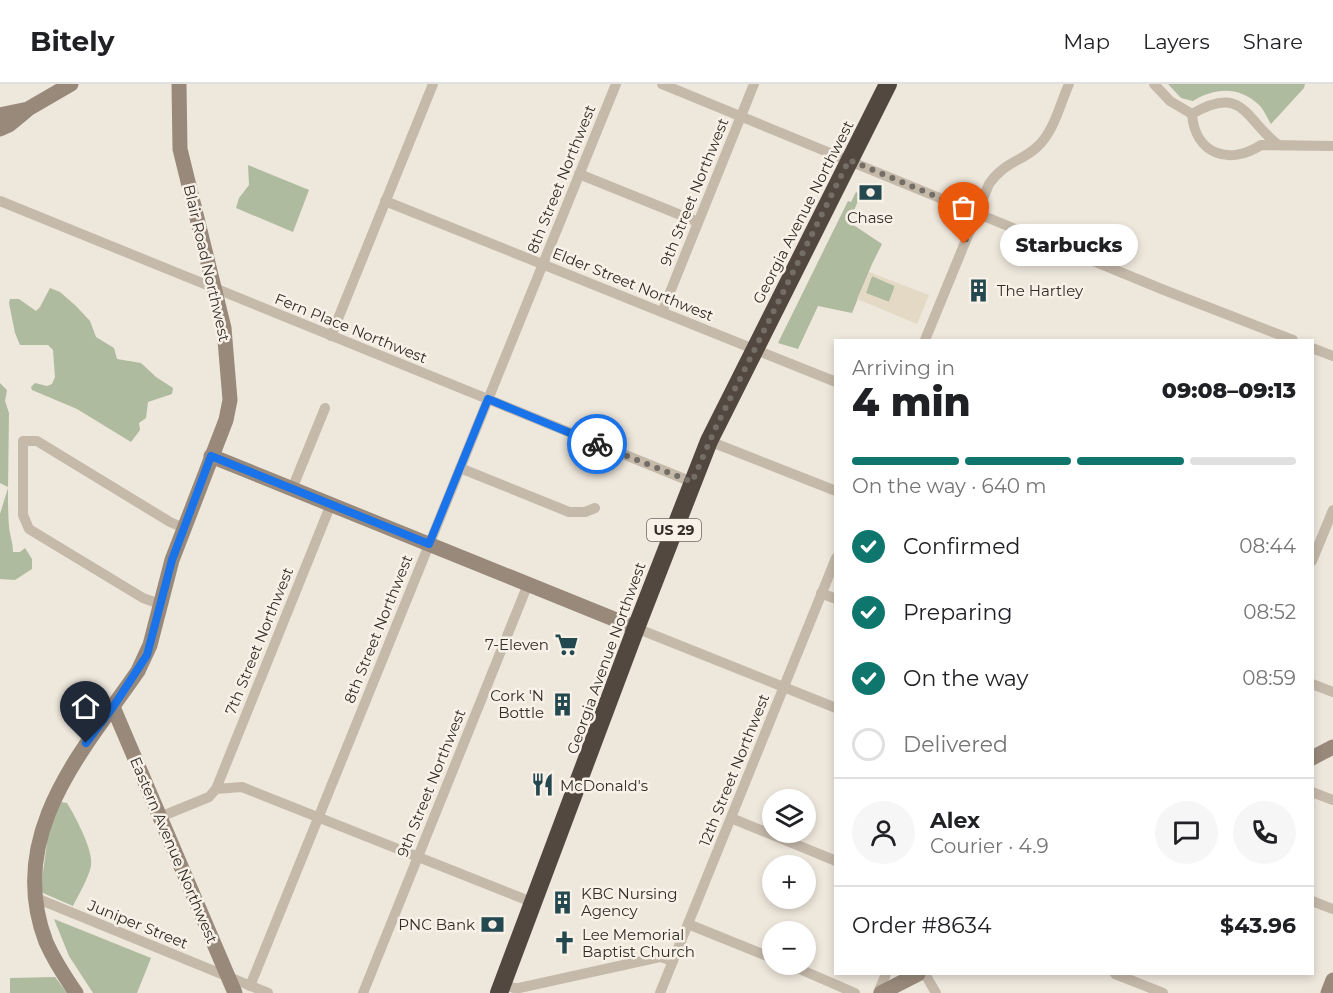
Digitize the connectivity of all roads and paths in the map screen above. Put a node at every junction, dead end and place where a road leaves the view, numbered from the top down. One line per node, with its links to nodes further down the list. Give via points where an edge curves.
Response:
1 (71, 84): 10 (main road)
2 (179, 84): 26 (main road, Blair Road Northwest, via 180,148)
3 (433, 84): 22 (street)
4 (616, 84): 20 (street, 8th Street Northwest)
5 (662, 84): 13 (street)
6 (754, 84): 13 (street, 9th Street Northwest)
7 (888, 84): 19 (highway, Georgia Avenue Northwest / US 29)
8 (1069, 84): 23 (street, via 1045,138 1033,151 997,174)
9 (1154, 84): 11 (street, via 1170,101)
10 (28, 109): 12 (main road); 14 (main road)
11 (1192, 114): 15 (street, via 1215,102 1227,101 1250,113); 18 (street, via 1197,134 1215,153 1232,157)
12 (0, 116)
13 (741, 116): 19 (street); 24 (street, 9th Street Northwest)
14 (0, 129)
15 (1262, 130): 16 (street); 18 (street)
16 (1278, 145): 17 (street); 18 (street)
17 (1333, 146)
18 (1257, 148)
19 (849, 160): 23 (street); 31 (highway, Georgia Avenue Northwest / US 29)
20 (579, 174): 24 (street); 25 (street, 8th Street Northwest)
21 (0, 201): 26 (street, Fern Place Northwest)
22 (385, 201): 25 (street, Elder Street Northwest); 28 (street)
23 (976, 213): 29 (street); 30 (street)
24 (698, 222): 27 (street, 9th Street Northwest)
25 (543, 264): 27 (street, Elder Street Northwest); 35 (street, 8th Street Northwest)
26 (215, 289): 28 (street, Fern Place Northwest); 38 (main road, Blair Road Northwest, via 225,335 230,395 227,415)
27 (662, 312): 31 (street, Elder Street Northwest)
28 (331, 336): 35 (street, Fern Place Northwest)
29 (925, 339)
30 (1291, 339)
31 (754, 349): 34 (street, Elder Street Northwest); 37 (highway, Georgia Avenue Northwest / US 29)
32 (1314, 349): 33 (street)
33 (1333, 356)
34 (834, 381)
35 (488, 399): 39 (street, 8th Street Northwest); 40 (street, Fern Place Northwest)
36 (325, 408): 41 (street)
37 (709, 441): 40 (highway, Georgia Avenue Northwest / US 29); 42 (street)
38 (211, 456): 41 (main road); 46 (main road, Blair Road Northwest)
39 (460, 468): 44 (street, via 569,512); 47 (street, 8th Street Northwest)
40 (692, 482): 54 (highway, Georgia Avenue Northwest / US 29)
41 (292, 489): 43 (main road)
42 (834, 490)
43 (331, 504): 47 (main road); 62 (street, 7th Street Northwest)
44 (595, 508)
45 (1333, 510): 48 (street)
46 (183, 528): 53 (main road, Blair Road Northwest); 53 (street, via 37,441 23,441 23,515 29,529 143,598)
47 (429, 544): 50 (main road); 66 (street, 8th Street Northwest)
48 (1314, 556)
49 (834, 563): 51 (street, 12th Street Northwest)
50 (528, 584): 54 (main road); 68 (street, 9th Street Northwest)
51 (821, 593): 52 (street); 56 (street, 12th Street Northwest)
52 (834, 598)
53 (160, 604): 58 (main road, Blair Road Northwest, via 147,655)
54 (636, 628): 56 (street); 72 (highway, Georgia Avenue Northwest / US 29)
55 (1314, 685): 57 (street)
56 (783, 687): 59 (street); 67 (street, 12th Street Northwest)
57 (1333, 692)
58 (113, 707): 65 (main road, Eastern Avenue Northwest); 70 (main road, Blair Road Northwest, via 76,759 48,812 36,856)
59 (834, 707)
60 (1333, 747): 61 (main road)
61 (1314, 757)
62 (216, 789): 65 (street, via 209,797); 66 (street, via 250,789)
63 (1314, 793): 64 (street)
64 (1333, 800)
65 (160, 817): 82 (main road, Eastern Avenue Northwest)
66 (319, 817): 68 (street); 84 (street, 8th Street Northwest)
67 (731, 818): 69 (street); 74 (street, 12th Street Northwest)
68 (418, 856): 72 (street); 89 (street, 9th Street Northwest)
69 (834, 860)
70 (36, 898): 82 (street, Juniper Street); 86 (main road, Blair Road Northwest, via 47,944)
71 (1314, 902): 73 (street)
72 (534, 903): 85 (highway, Georgia Avenue Northwest / US 29)
73 (1333, 909)
74 (688, 924): 75 (street); 76 (street, 12th Street Northwest)
75 (762, 954)
76 (673, 961): 85 (street, via 660,957); 90 (street, 12th Street Northwest)
77 (813, 975): 91 (street)
78 (886, 975): 92 (street)
79 (916, 975): 92 (main road)
80 (926, 975): 93 (street)
81 (1118, 975): 94 (street)
82 (228, 977): 84 (street, Juniper Street); 87 (main road, Eastern Avenue Northwest)
83 (1333, 980): 95 (main road)
84 (250, 986): 88 (street, Juniper Street)
85 (501, 989)
86 (76, 993)
87 (235, 993)
88 (268, 993)
89 (363, 993)
90 (660, 993)
91 (855, 993)
92 (879, 993)
93 (936, 993)
94 (1163, 993)
95 (1328, 993)

